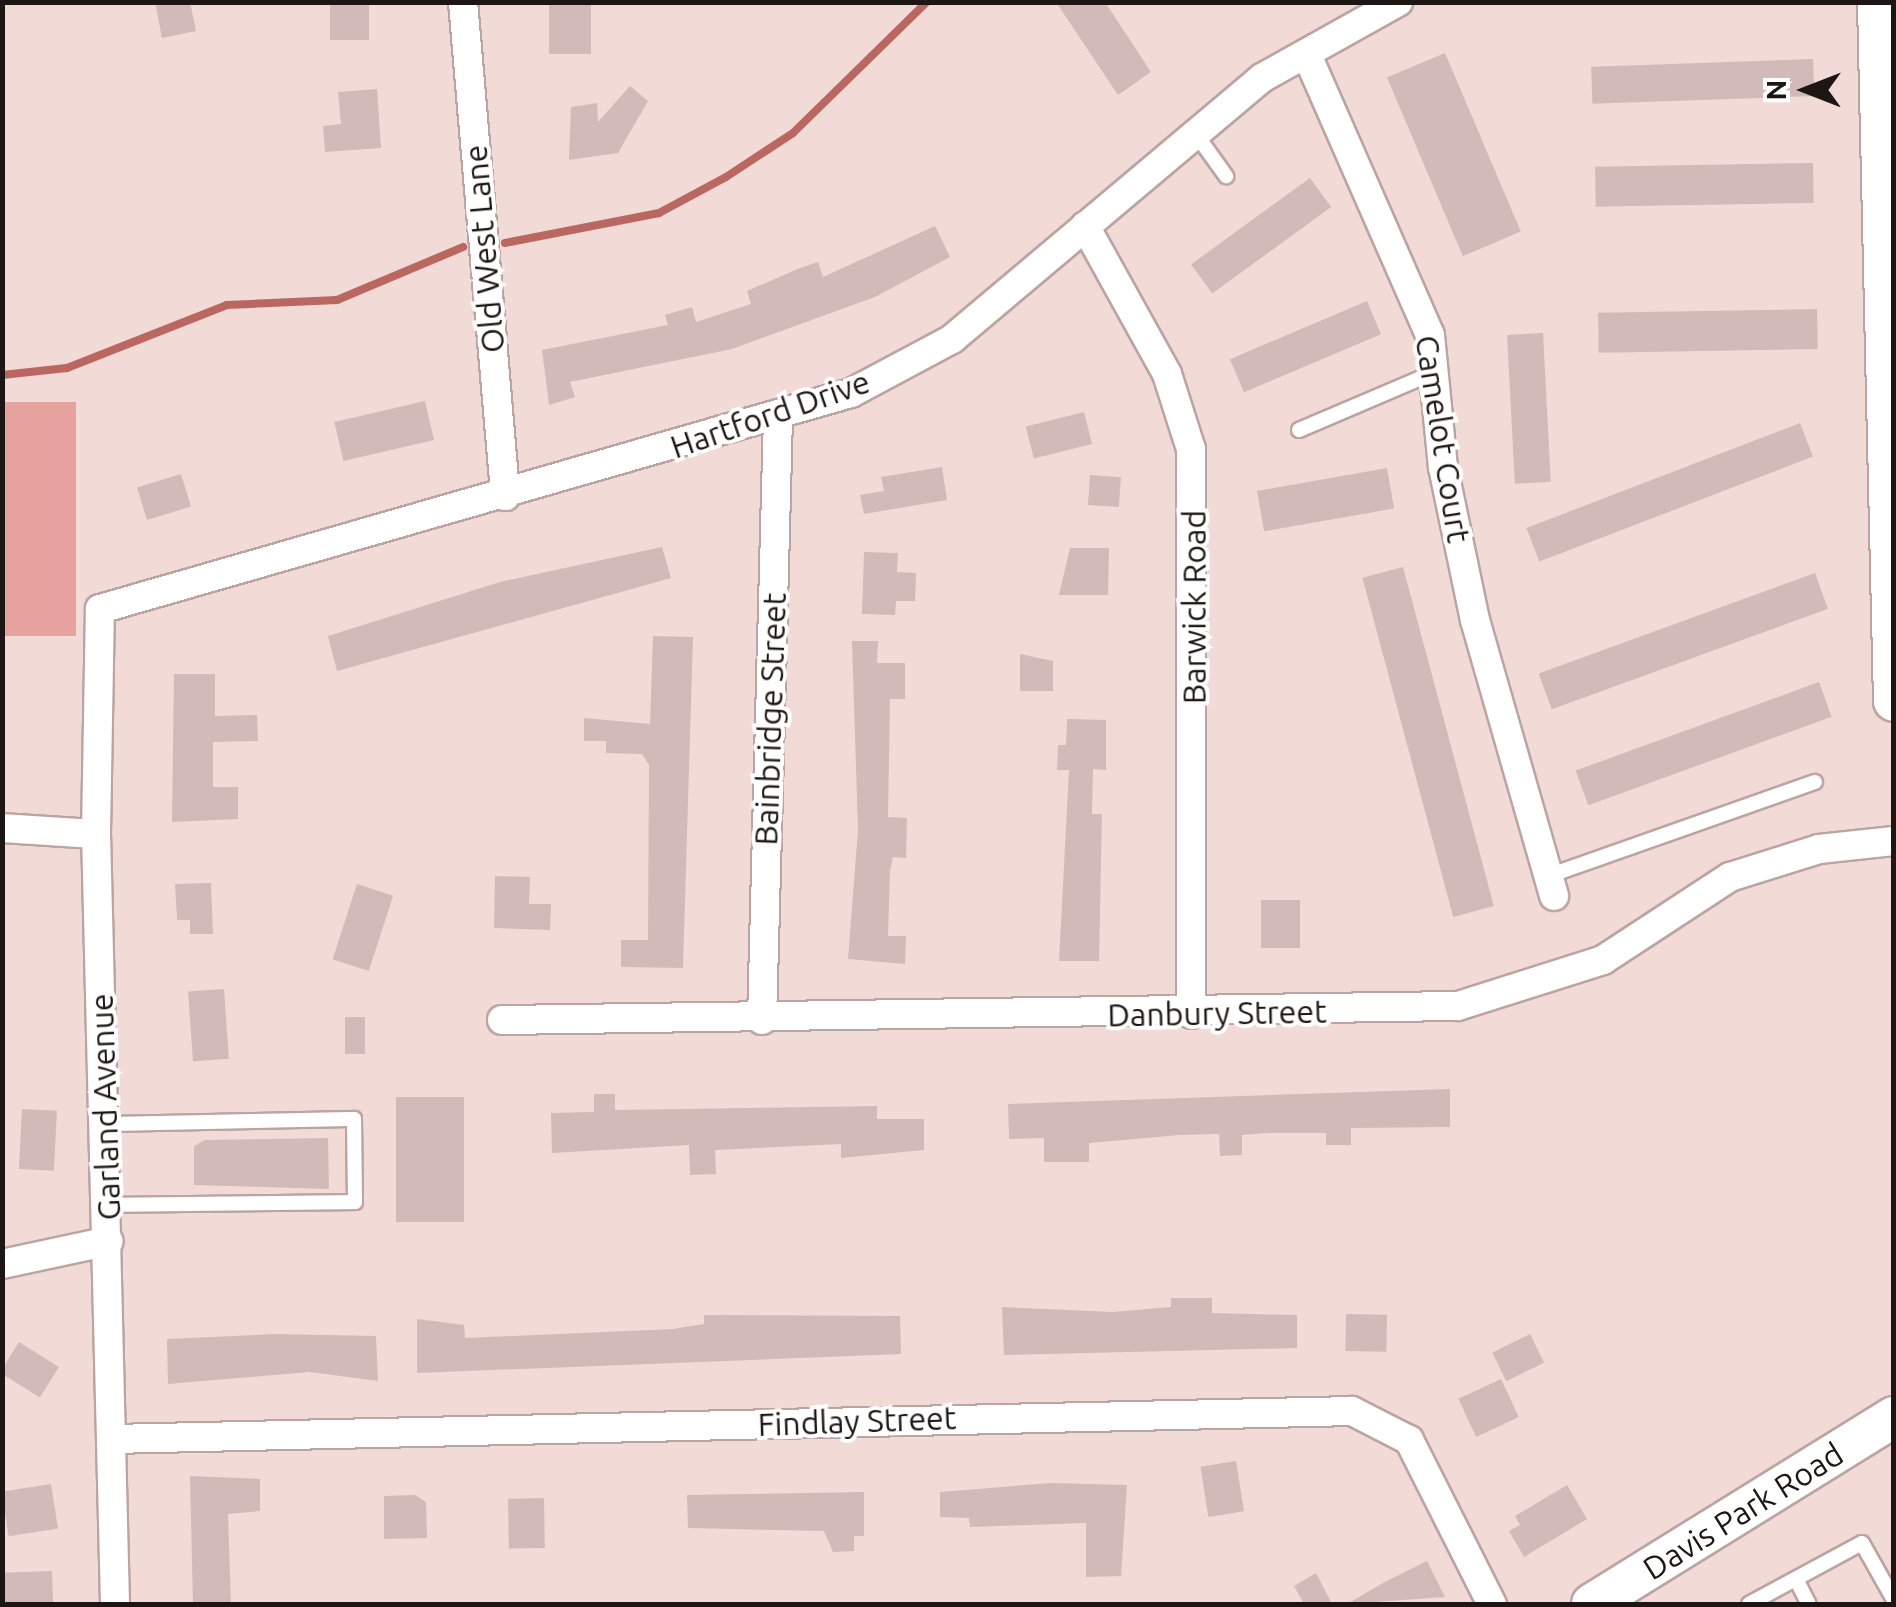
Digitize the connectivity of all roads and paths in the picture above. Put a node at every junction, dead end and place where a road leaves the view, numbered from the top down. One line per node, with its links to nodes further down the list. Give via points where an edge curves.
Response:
1 (463, 2): 11 (street, Old West Lane)
2 (1398, 2): 4 (street, Hartford Drive)
3 (1878, 2): 13 (main road)
4 (1308, 55): 5 (street, Hartford Drive); 8 (street, Camelot Court)
5 (1193, 129): 6 (lane); 7 (street, Hartford Drive)
6 (1226, 176)
7 (1085, 226): 9 (street, Hartford Drive, via 952,339); 19 (street, Barwick Road, via 1158,356 1191,449)
8 (1438, 371): 10 (lane); 18 (street, Camelot Court, via 1443,466 1475,620)
9 (778, 419): 11 (street, Hartford Drive); 21 (street, Bainbridge Street)
10 (1299, 430)
11 (506, 496): 12 (street, Hartford Drive)
12 (100, 609): 16 (street, Garland Avenue)
13 (1894, 701)
14 (1815, 782): 18 (lane)
15 (2, 828): 16 (street)
16 (96, 834): 22 (street, Garland Avenue)
17 (1894, 841): 19 (street, Danbury Street, via 1819,849 1730,877 1603,960 1513,996 1458,1006)
18 (1551, 886)
19 (1191, 1014): 21 (street, Danbury Street)
20 (502, 1020): 21 (street, Danbury Street)
21 (762, 1020)
22 (106, 1124): 23 (street, Garland Avenue); 23 (lane, via 354,1119 355,1202)
23 (108, 1205): 24 (street, Garland Avenue)
24 (109, 1242): 25 (street); 27 (street, Garland Avenue)
25 (2, 1264)
26 (1894, 1417): 32 (main road, Davis Park Road)
27 (111, 1439): 30 (street, Garland Avenue); 31 (street, Findlay Street, via 1352,1410 1409,1440)
28 (1796, 1579): 29 (lane, via 1862,1543); 33 (lane); 34 (lane)
29 (1894, 1600)
30 (115, 1604)
31 (1492, 1604)
32 (1592, 1604)
33 (1749, 1604)
34 (1809, 1604)

